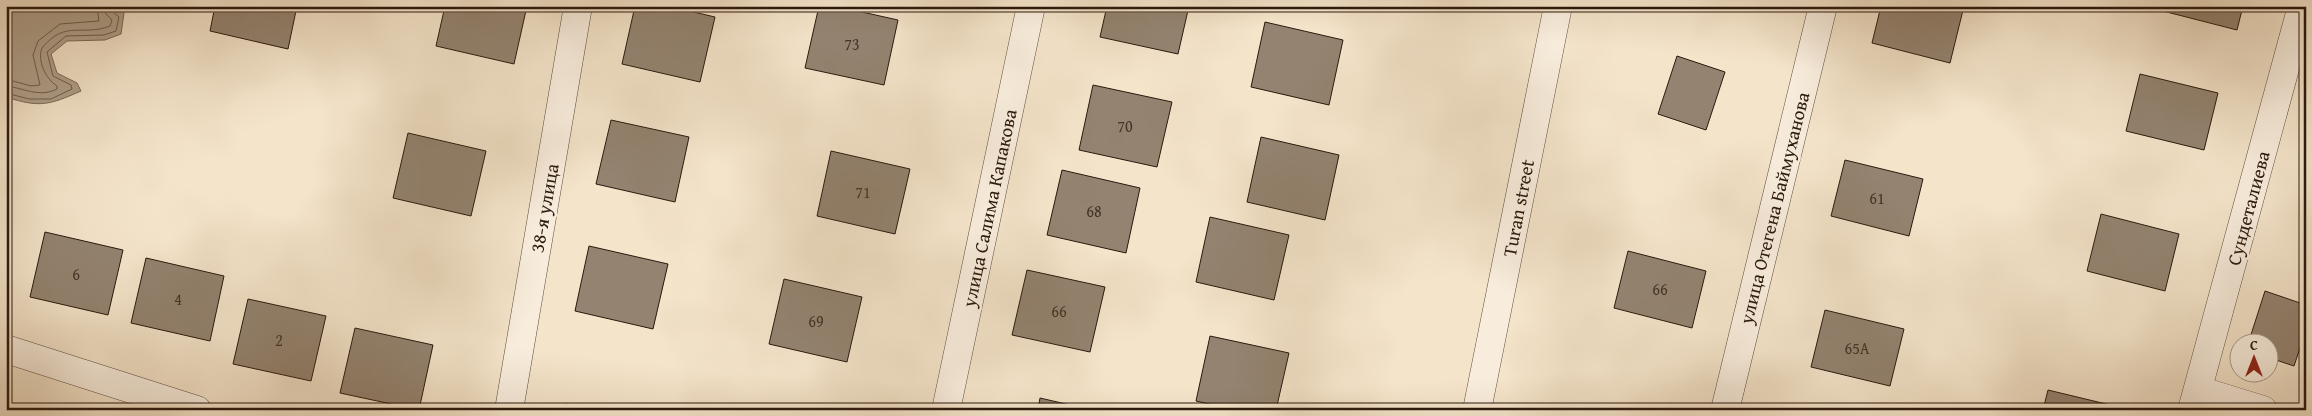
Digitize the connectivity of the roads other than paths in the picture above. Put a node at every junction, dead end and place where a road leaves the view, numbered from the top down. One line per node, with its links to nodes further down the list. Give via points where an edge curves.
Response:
1 (578, 6): 9 (street, 38-я улица)
2 (1032, 6): 10 (street, улица Салима Капакова)
3 (1558, 6): 11 (street, Turan street)
4 (1823, 6): 12 (street, улица Отегена Баймуханова)
5 (2302, 6): 7 (street, Сундеталиева)
6 (6, 349): 8 (street)
7 (2195, 400): 13 (street)
8 (196, 410)
9 (509, 410)
10 (946, 410)
11 (1477, 410)
12 (1725, 410)
13 (2263, 410)

